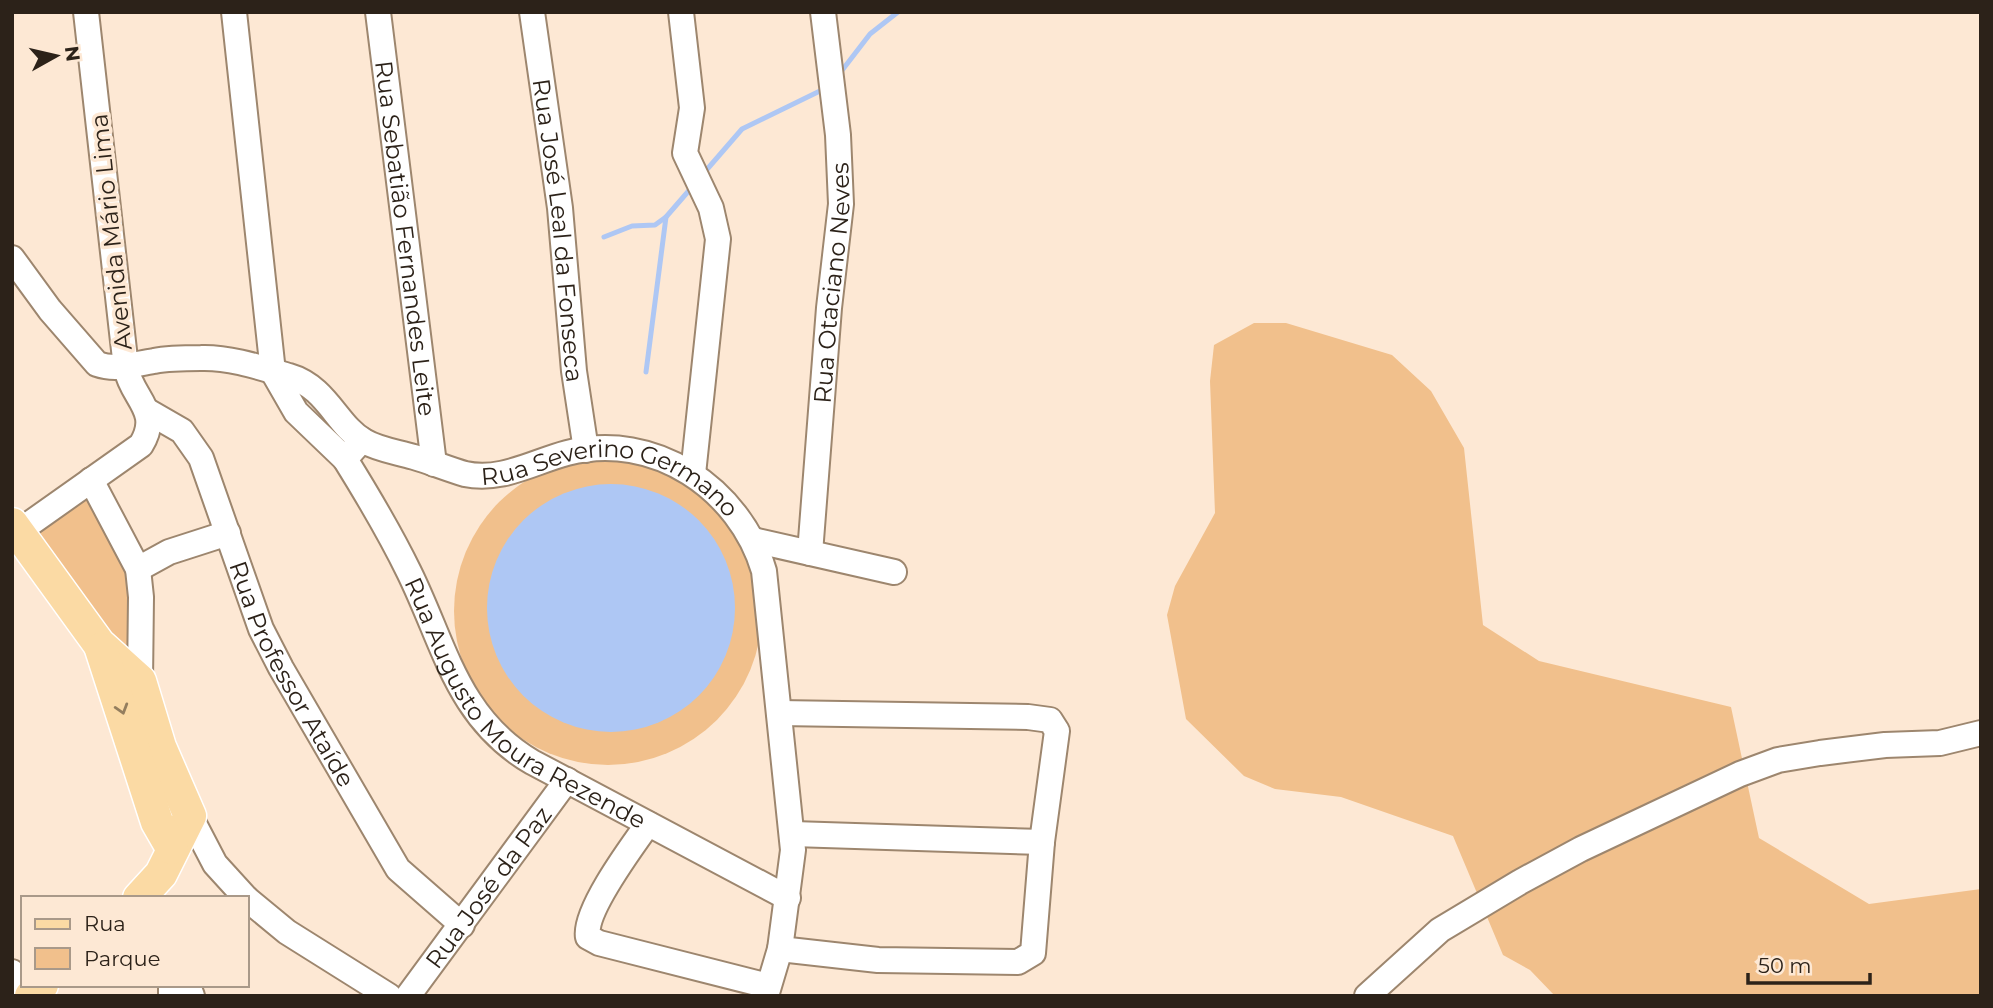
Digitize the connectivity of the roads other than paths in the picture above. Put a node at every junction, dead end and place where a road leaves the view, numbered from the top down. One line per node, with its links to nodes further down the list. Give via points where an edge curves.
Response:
1 (86, 12): 8 (street, Avenida Mário Lima)
2 (234, 12): 9 (street)
3 (378, 12): 14 (street, Rua Sebatião Fernandes Leite)
4 (532, 12): 12 (street, Rua José Leal da Fonseca, via 560,208)
5 (681, 12): 15 (street, via 692,108 685,147 711,208 718,252)
6 (823, 12): 20 (street, Rua Otaciano Neves, via 841,204)
7 (12, 258): 8 (street, via 88,357 105,367)
8 (126, 368): 9 (street, via 202,357); 10 (street, Avenida Mário Lima)
9 (274, 372): 11 (street, via 312,388); 13 (street, Rua Augusto Moura Rezende, via 296,412)
10 (149, 412): 16 (street, via 141,445); 18 (street, Rua Professor Ataíde, via 176,426 193,446)
11 (362, 440): 13 (street); 14 (street, Rua Severino Germano)
12 (586, 450): 14 (street, Rua Severino Germano, via 505,474 483,476); 15 (street, Rua Severino Germano, via 646,454)
13 (345, 459): 27 (street, Rua Augusto Moura Rezende, via 406,564 477,715 508,747)
14 (434, 464)
15 (692, 474): 19 (street, Rua Severino Germano, via 721,496)
16 (91, 480): 17 (street); 21 (street)
17 (15, 528): 23 (main road)
18 (228, 533): 21 (street, via 169,552); 38 (street, Rua Professor Ataíde, via 270,648 366,818 398,869)
19 (753, 540): 20 (street); 25 (street, Rua Severino Germano, via 766,582)
20 (810, 553): 22 (street)
21 (138, 569): 24 (street)
22 (894, 572)
23 (99, 644): 24 (main road); 32 (main road, one-way to 32, via 157,822)
24 (140, 681): 28 (main road, via 160,747)
25 (779, 713): 30 (street, Rua Severino Germano); 31 (street, via 1050,720 1057,731 1056,750)
26 (1981, 733): 45 (street, via 1940,743 1885,745 1778,760 1740,774 1520,882 1440,930)
27 (567, 780): 29 (street, Rua Augusto Moura Rezende); 38 (street, Rua José da Paz)
28 (190, 816): 32 (main road); 33 (street)
29 (648, 824): 36 (street, Rua Augusto Moura Rezende); 41 (street, via 596,908 588,937)
30 (793, 834): 31 (street); 36 (street, Rua Severino Germano)
31 (1042, 842): 39 (street, via 1033,953 1022,960 878,960)
32 (172, 848): 33 (street); 34 (main road)
33 (215, 864): 35 (street)
34 (146, 895)
35 (244, 896)
36 (788, 898): 39 (street, Rua Severino Germano)
37 (248, 900): 42 (street, via 279,927)
38 (462, 925): 44 (street, Rua José da Paz)
39 (780, 949): 41 (street, Rua Severino Germano)
40 (12, 972): 43 (street)
41 (767, 991)
42 (378, 993)
43 (20, 996)
44 (408, 996)
45 (1367, 996)

